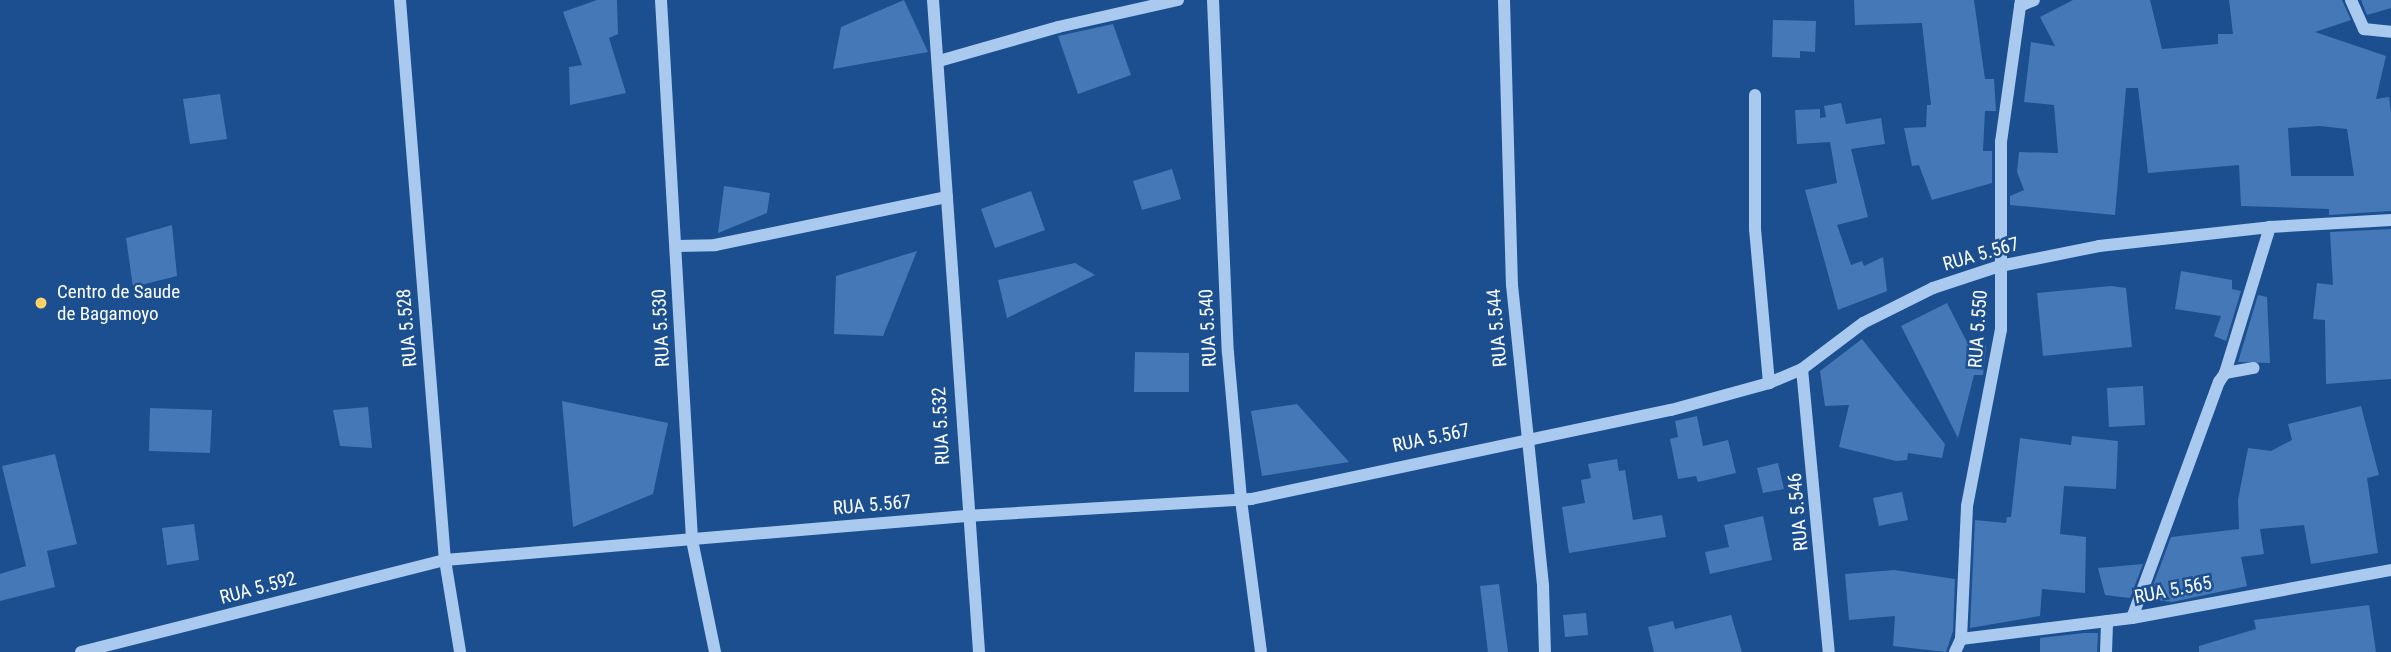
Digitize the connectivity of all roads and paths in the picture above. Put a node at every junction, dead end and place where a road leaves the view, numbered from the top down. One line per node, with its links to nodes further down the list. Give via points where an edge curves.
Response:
1 (400, 0): 26 (street, RUA 5.528)
2 (661, 0): 16 (street, RUA 5.530)
3 (933, 0): 11 (street, RUA 5.532)
4 (1178, 0): 11 (street, via 1058,27)
5 (1213, 0): 23 (street, RUA 5.540, via 1228,353)
6 (1504, 0): 22 (street, RUA 5.544, via 1512,285)
7 (2034, 0): 9 (street)
8 (2351, 0): 10 (street, via 2364,29)
9 (2020, 3): 17 (street, RUA 5.550, via 2001,142)
10 (2391, 32)
11 (939, 61): 13 (street, RUA 5.532)
12 (1755, 95): 21 (street, via 1755,229)
13 (947, 197): 16 (street, via 715,245); 24 (street, RUA 5.532)
14 (2391, 219): 15 (street, RUA 5.567)
15 (2270, 227): 17 (street, RUA 5.567, via 2099,246); 20 (street)
16 (676, 246): 25 (street, RUA 5.530)
17 (2000, 266): 19 (street, RUA 5.567, via 1933,288 1863,323); 30 (street, RUA 5.550, via 2001,329 1967,506)
18 (2254, 368): 20 (street)
19 (1802, 369): 21 (street, RUA 5.567); 37 (street, RUA 5.546)
20 (2225, 373): 28 (street)
21 (1769, 383): 22 (street, RUA 5.567, via 1671,410)
22 (1527, 438): 23 (street, RUA 5.567); 36 (street, RUA 5.544, via 1544,586)
23 (1241, 500): 24 (street, RUA 5.567); 35 (street, RUA 5.540)
24 (966, 516): 25 (street, RUA 5.567); 34 (street, RUA 5.532)
25 (692, 540): 26 (street, RUA 5.567); 33 (street, RUA 5.530)
26 (445, 560): 31 (street, RUA 5.592); 32 (street, RUA 5.528)
27 (2391, 570): 28 (street, RUA 5.565)
28 (2132, 618): 29 (street, RUA 5.565)
29 (2107, 621): 30 (street, RUA 5.565); 39 (street)
30 (1961, 639): 38 (street, RUA 5.550)
31 (81, 652)
32 (460, 652)
33 (715, 652)
34 (979, 652)
35 (1261, 652)
36 (1545, 652)
37 (1829, 652)
38 (1955, 652)
39 (2106, 652)

